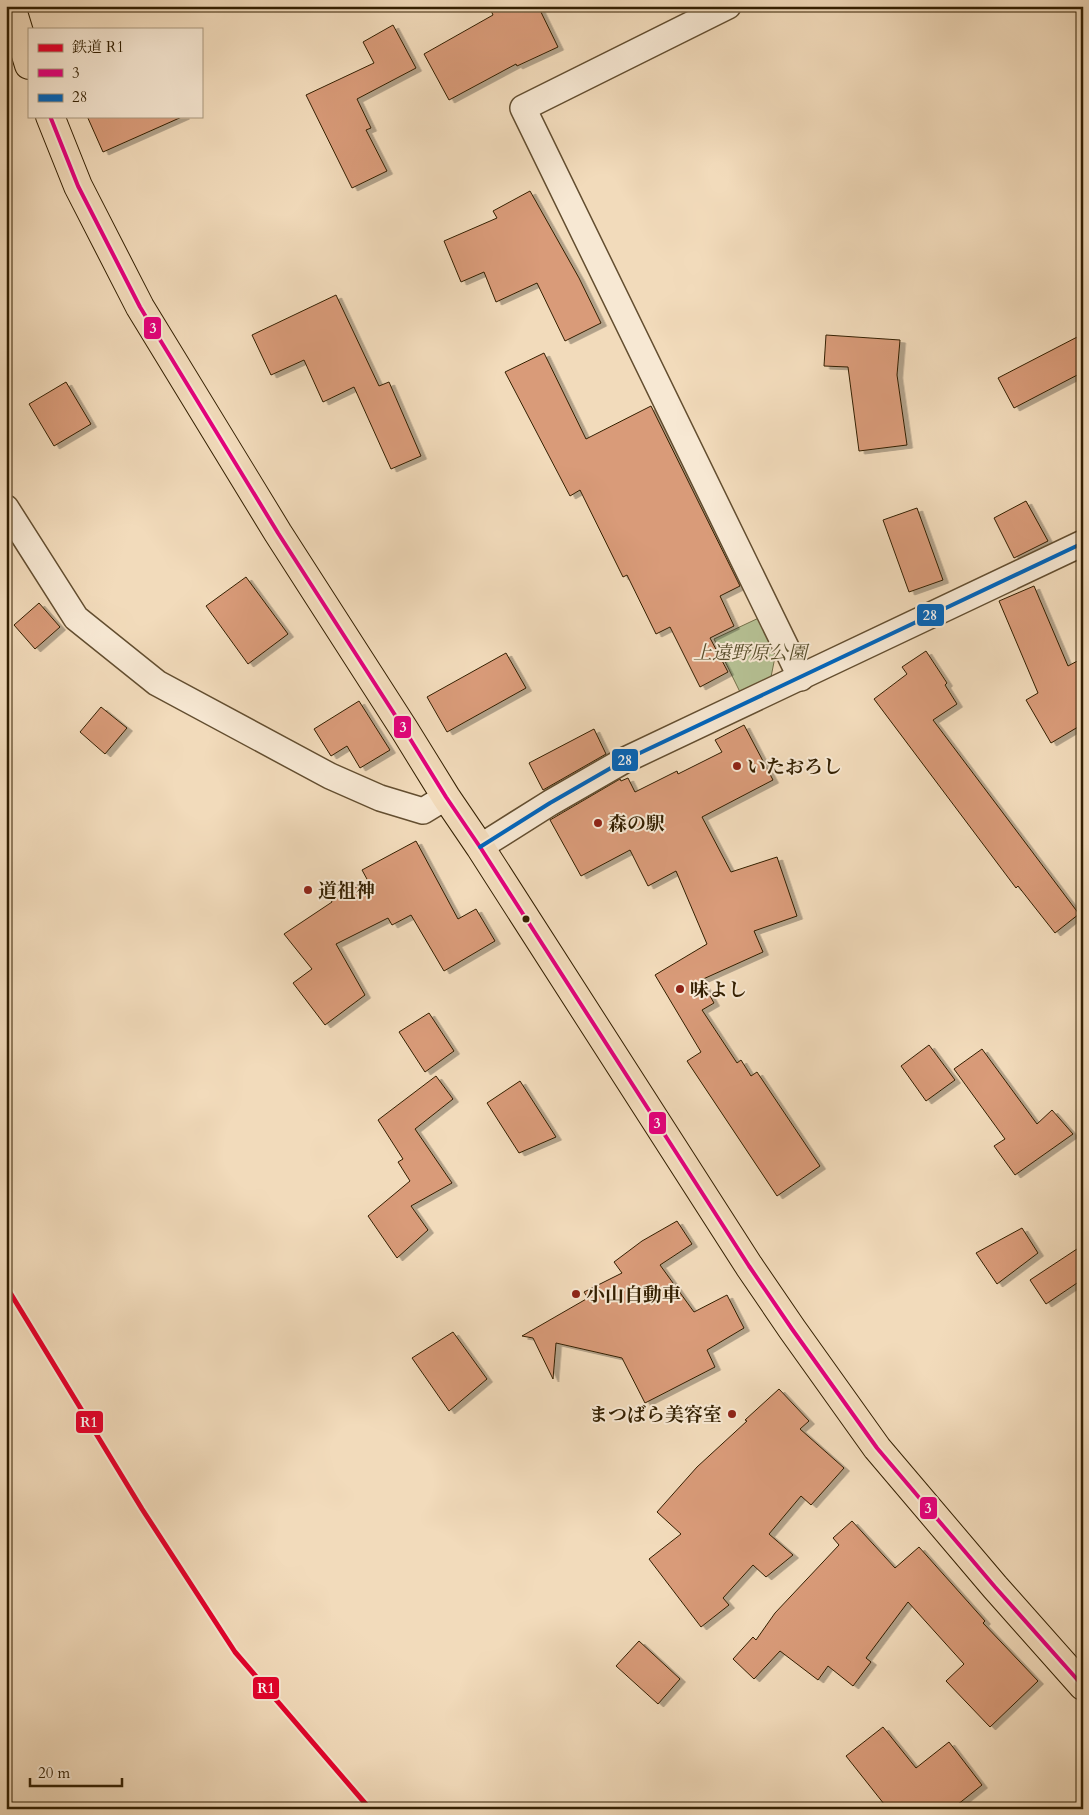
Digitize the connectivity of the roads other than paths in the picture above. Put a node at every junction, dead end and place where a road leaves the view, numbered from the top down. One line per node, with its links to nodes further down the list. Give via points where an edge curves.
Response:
1 (11, 6): 3 (highway)
2 (728, 6): 7 (street, via 523,108)
3 (28, 62)
4 (51, 118): 8 (highway, via 78,186 140,307)
5 (6, 508): 8 (street, via 76,618 157,683 330,776 380,798 423,811)
6 (1083, 543): 7 (street)
7 (801, 678): 9 (street, via 623,761)
8 (446, 797): 9 (highway)
9 (480, 847): 10 (highway, via 749,1266 877,1448)
10 (1083, 1686)

